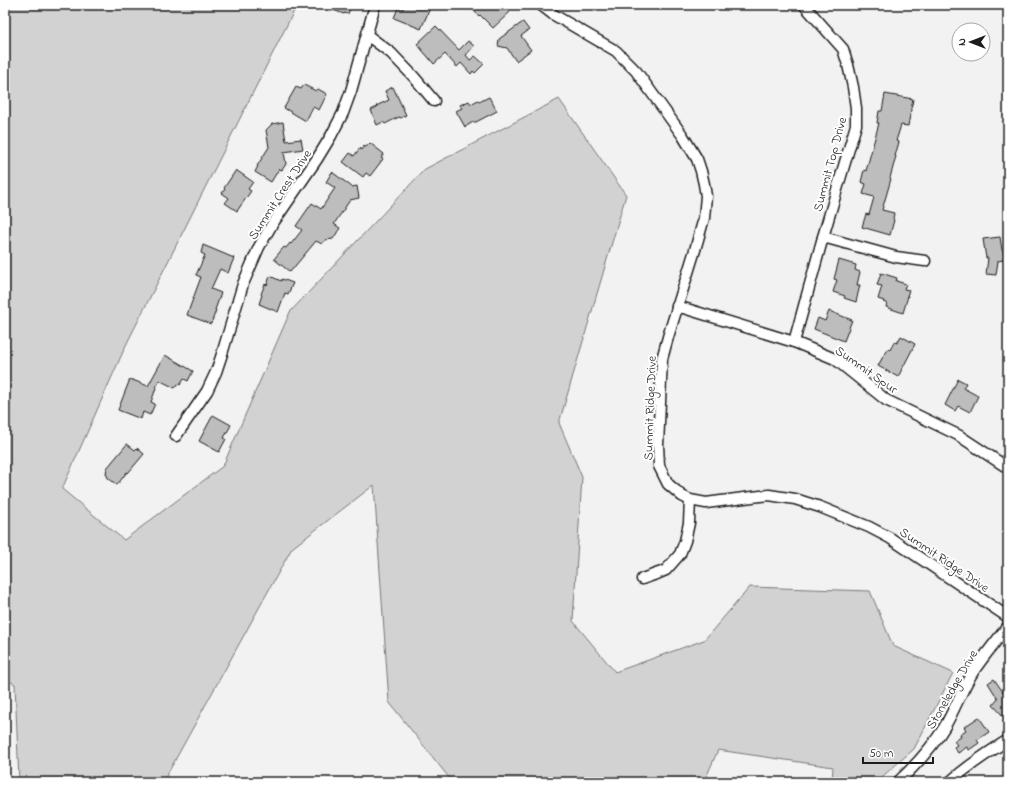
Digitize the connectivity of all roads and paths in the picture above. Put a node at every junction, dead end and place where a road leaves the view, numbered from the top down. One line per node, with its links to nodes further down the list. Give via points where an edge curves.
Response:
1 (375, 5): 4 (street, Summit Crest Drive)
2 (541, 5): 8 (street, Summit Ridge Drive, via 554,16 616,51 636,70 697,159 704,184 705,207 701,229)
3 (804, 5): 6 (street, Summit Top Drive, via 843,49 856,108 856,125)
4 (367, 35): 5 (street, via 391,53); 10 (street, Summit Crest Drive, via 343,113 331,136 259,247 237,301 216,372)
5 (434, 101)
6 (822, 237): 7 (street, via 896,257); 9 (street, Summit Top Drive)
7 (925, 261)
8 (677, 306): 9 (street, Summit Spur); 12 (street, Summit Ridge Drive, via 662,359 659,466 668,484)
9 (794, 342): 11 (street, Summit Spur, via 835,359 886,400 958,435)
10 (176, 436)
11 (1008, 468)
12 (690, 500): 13 (street, via 686,541 680,554 666,570); 14 (street, Summit Ridge Drive, via 706,503 769,496 795,499 820,507 890,538)
13 (642, 579)
14 (1008, 617)
15 (1008, 626): 17 (street, Stoneledge Drive, via 973,672 933,745)
16 (1008, 740): 18 (street)
17 (898, 782)
18 (950, 782)

